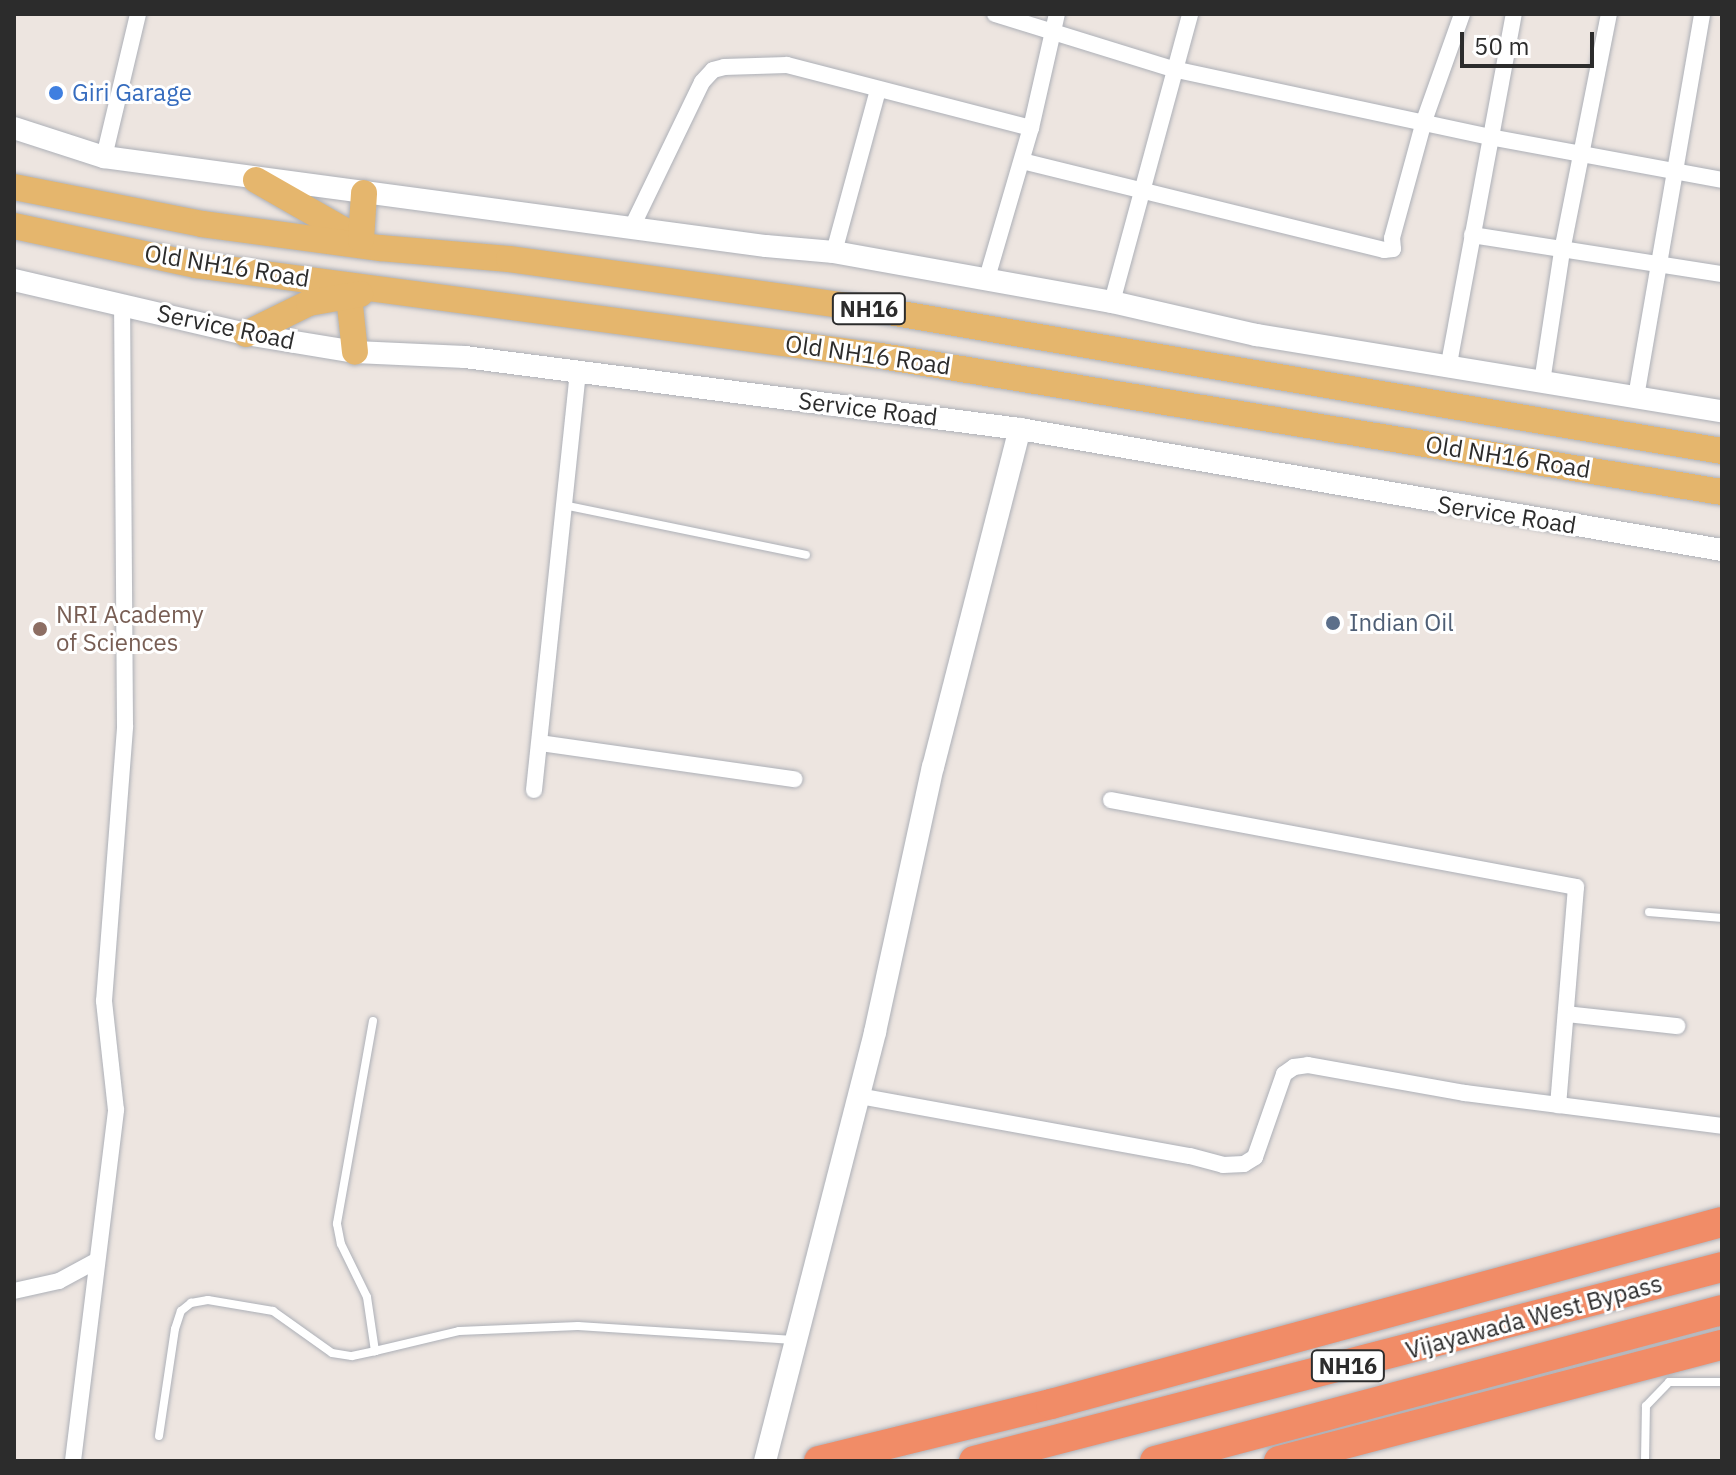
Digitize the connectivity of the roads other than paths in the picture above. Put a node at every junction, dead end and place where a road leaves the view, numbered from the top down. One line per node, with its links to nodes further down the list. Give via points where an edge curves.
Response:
1 (138, 14): 17 (street)
2 (995, 14): 9 (street)
3 (1057, 14): 9 (street)
4 (1190, 14): 10 (street)
5 (1462, 14): 12 (street)
6 (1514, 14): 15 (street)
7 (1609, 14): 16 (street)
8 (1702, 14): 19 (street)
9 (1050, 33): 10 (street); 14 (street)
10 (1173, 69): 12 (street); 23 (street)
11 (878, 90): 14 (street); 26 (street, via 774,62 713,70 702,82); 30 (street)
12 (1424, 121): 15 (street); 23 (street, via 1393,249)
13 (14, 128): 17 (street)
14 (1031, 128): 18 (street)
15 (1490, 137): 16 (street); 27 (street)
16 (1583, 154): 19 (street); 29 (street)
17 (104, 157): 20 (street)
18 (1022, 161): 23 (street); 33 (street)
19 (1676, 171): 21 (street); 31 (street)
20 (256, 180): 24 (street); 28 (main road)
21 (1722, 180)
22 (14, 187): 28 (main road, Old NH16 Road / NH16, via 202,224)
23 (1142, 191): 37 (street)
24 (364, 193): 26 (street); 28 (main road)
25 (14, 226): 35 (main road, Old NH16 Road, via 196,265)
26 (631, 229): 30 (street)
27 (1472, 235): 29 (street); 41 (street)
28 (370, 244): 47 (main road, Old NH16 Road / NH16, via 871,309)
29 (1562, 251): 31 (street); 43 (street)
30 (834, 252): 33 (street)
31 (1658, 266): 32 (street); 44 (street)
32 (1722, 274)
33 (987, 278): 37 (street)
34 (14, 280): 38 (street, Service Road)
35 (388, 290): 36 (main road); 48 (main road, Old NH16 Road, via 881,356)
36 (349, 296): 39 (main road, via 309,303); 40 (main road)
37 (1112, 302): 41 (street, via 1256,335)
38 (122, 305): 39 (street, Service Road); 65 (street, via 125,726 104,1001 116,1110)
39 (246, 334): 40 (street, Service Road)
40 (355, 352): 42 (street, Service Road)
41 (1448, 369): 43 (street)
42 (578, 370): 46 (street, Service Road); 49 (street)
43 (1542, 382): 44 (street)
44 (1636, 397): 45 (street)
45 (1722, 411)
46 (1020, 429): 50 (street, Service Road); 61 (street, via 933,767)
47 (1722, 451)
48 (1722, 492)
49 (562, 505): 51 (lane); 52 (street)
50 (1722, 550)
51 (806, 555)
52 (540, 743): 53 (street); 54 (street)
53 (794, 779)
54 (534, 790)
55 (1111, 800): 58 (street, via 1576,887)
56 (1649, 912): 57 (lane)
57 (1722, 918)
58 (1566, 1014): 60 (street); 62 (street)
59 (373, 1021): 71 (lane, via 337,1224 367,1297)
60 (1677, 1026)
61 (859, 1096): 62 (street, via 1223,1165 1244,1164 1255,1157 1284,1074 1294,1067); 69 (street)
62 (1558, 1105): 63 (street)
63 (1722, 1126)
64 (1722, 1222): 76 (highway, via 1051,1404)
65 (96, 1261): 67 (street, via 59,1281); 74 (street)
66 (1722, 1267): 77 (highway, Vijayawada West Bypass / NH16)
67 (14, 1291)
68 (1722, 1310): 78 (highway, Vijayawada West Bypass / NH16)
69 (794, 1340): 71 (lane, via 578,1326 459,1331); 75 (street)
70 (1722, 1345): 79 (highway)
71 (375, 1351): 73 (lane, via 332,1353 273,1311 208,1300 191,1303 181,1311 175,1329)
72 (1722, 1382): 80 (lane, via 1669,1382 1661,1390 1646,1406)
73 (159, 1436)
74 (73, 1461)
75 (765, 1461)
76 (819, 1461)
77 (974, 1461)
78 (1155, 1461)
79 (1279, 1461)
80 (1645, 1461)

